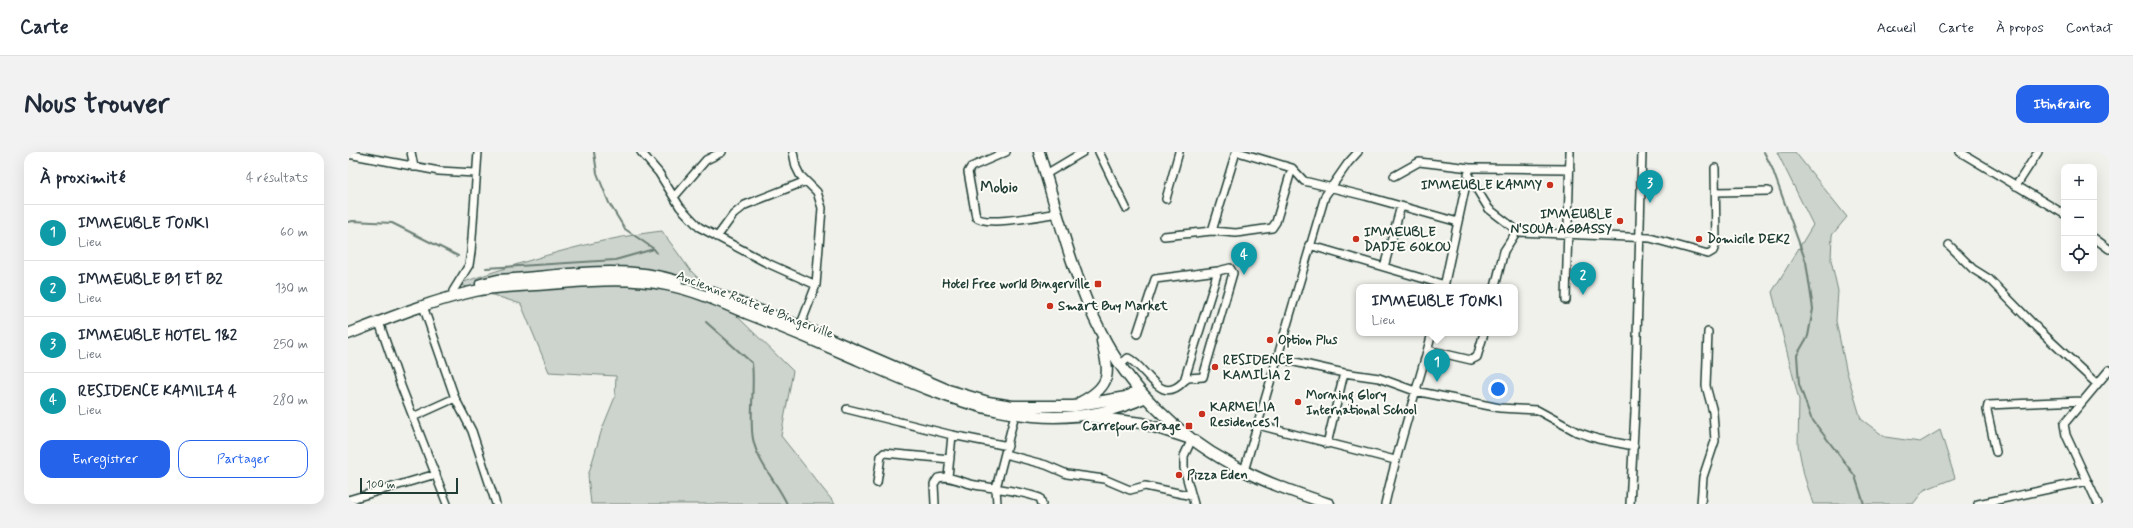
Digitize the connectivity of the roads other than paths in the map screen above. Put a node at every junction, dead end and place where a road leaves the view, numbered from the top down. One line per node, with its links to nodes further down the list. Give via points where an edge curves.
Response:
1 (411, 152): 19 (street)
2 (478, 152): 24 (street)
3 (641, 152): 33 (street, via 659,173)
4 (722, 152): 33 (street, via 706,160)
5 (793, 152): 27 (street, Ancienne Route de Bingerville, via 796,167)
6 (1006, 152): 38 (street, via 971,167 968,172 976,217 1001,220)
7 (1039, 152): 25 (street)
8 (1083, 152): 25 (street)
9 (1099, 152): 36 (street)
10 (1179, 152): 34 (street)
11 (1237, 152): 20 (street); 40 (street)
12 (1358, 152): 29 (street)
13 (1570, 152): 23 (street)
14 (1642, 152): 45 (street)
15 (1960, 152): 28 (street)
16 (2038, 152): 28 (street)
17 (348, 154): 18 (street)
18 (362, 154): 19 (street)
19 (414, 167): 24 (street)
20 (1292, 168): 29 (street, via 1304,181); 40 (street, via 1272,228 1236,233)
21 (1470, 168): 23 (street); 26 (street, via 1419,162); 41 (street, via 1468,175 1489,209)
22 (1715, 168): 32 (street)
23 (1570, 169): 43 (street)
24 (475, 173): 56 (street, via 471,252 468,265)
25 (1046, 174): 38 (street)
26 (1394, 176)
27 (806, 181): 44 (street, via 745,205 733,215); 55 (street, Ancienne Route de Bingerville, via 817,192 822,208)
28 (2016, 186): 37 (street)
29 (1331, 187): 35 (street); 47 (street, via 1325,196)
30 (1465, 189): 39 (street)
31 (1768, 191): 32 (street)
32 (1716, 192): 45 (street, via 1716,244 1713,251 1708,254)
33 (674, 197): 44 (street, via 699,227)
34 (1166, 199)
35 (1401, 206): 39 (street); 50 (street)
36 (1126, 208)
37 (2061, 212)
38 (1058, 213): 62 (street, via 1084,294)
39 (1458, 222): 53 (street)
40 (1212, 231): 42 (street)
41 (1517, 231): 43 (street); 54 (street, via 1504,251)
42 (1164, 236)
43 (1567, 236): 45 (street); 57 (street)
44 (717, 237): 55 (street)
45 (1639, 237): 88 (street)
46 (2097, 240): 49 (street)
47 (1309, 245): 50 (street); 69 (street)
48 (1949, 245): 74 (street, via 1973,269 1989,279)
49 (2109, 249)
50 (1384, 267): 52 (street)
51 (1218, 271): 65 (street, via 1155,279); 73 (street); 73 (street, via 1230,268 1233,273 1202,377 1188,378)
52 (1439, 284)
53 (1445, 284)
54 (1496, 284)
55 (816, 285): 61 (street, Ancienne Route de Bingerville)
56 (453, 291): 60 (street, Ancienne Route de Bingerville); 61 (street, Ancienne Route de Bingerville, via 498,280 636,273 663,277 720,295)
57 (1566, 300)
58 (423, 306): 59 (street, Ancienne Route de Bingerville); 61 (street, Ancienne Route de Bingerville, via 476,291 499,288 636,280 668,285); 78 (street)
59 (379, 322): 64 (street, Ancienne Route de Bingerville); 83 (street)
60 (348, 326)
61 (798, 330): 81 (street, Ancienne Route de Bingerville, via 967,396 1012,406); 82 (street, Ancienne Route de Bingerville, via 962,403)
62 (1100, 331): 70 (street); 81 (street, via 1106,361 1106,378 1103,387)
63 (1708, 332): 110 (street, via 1706,386 1713,412 1715,441 1703,478)
64 (348, 334)
65 (1137, 334)
66 (1431, 336): 68 (street)
67 (1483, 336): 68 (street, via 1477,357 1471,360)
68 (1428, 350): 76 (street)
69 (1277, 358): 72 (street); 84 (street)
70 (1120, 364): 73 (street, via 1128,358 1137,363 1161,389 1177,388); 75 (street)
71 (2109, 370): 74 (street)
72 (1344, 373): 76 (street, via 1379,378); 87 (street)
73 (1184, 381)
74 (2097, 384): 79 (street)
75 (1139, 390): 77 (street); 81 (street, Ancienne Route de Bingerville, via 1126,397)
76 (1415, 391): 88 (street, via 1500,408 1537,410 1577,432); 92 (street)
77 (1146, 397): 81 (street, Ancienne Route de Bingerville, via 1132,404); 86 (street)
78 (455, 398): 83 (street); 102 (street, via 472,430)
79 (2082, 401): 90 (street, via 1988,406); 96 (street, via 2067,418 2064,430)
80 (847, 409): 85 (street)
81 (1074, 411): 82 (street, Ancienne Route de Bingerville); 86 (street, via 1142,423)
82 (1015, 414): 89 (street)
83 (413, 417): 94 (street)
84 (1258, 425): 87 (street); 93 (street)
85 (952, 435): 89 (street); 91 (street)
86 (1192, 439): 93 (street); 99 (street, via 1184,456 1184,468)
87 (1327, 444): 92 (street)
88 (1634, 446): 109 (street)
89 (1006, 450): 98 (street); 99 (street, via 1067,474 1104,479 1130,490 1145,486)
90 (1996, 452)
91 (950, 459): 95 (street); 97 (street, via 884,453 881,456)
92 (1395, 460): 108 (street)
93 (1244, 471): 107 (street)
94 (436, 474): 100 (street); 101 (street)
95 (948, 477): 98 (street); 103 (street, via 935,481)
96 (2087, 481): 111 (street); 112 (street)
97 (877, 483)
98 (996, 488): 104 (street); 105 (street, via 1040,498)
99 (1192, 496): 106 (street)
100 (348, 500)
101 (447, 504)
102 (496, 504)
103 (935, 504)
104 (997, 504)
105 (1042, 504)
106 (1194, 504)
107 (1329, 504)
108 (1385, 504)
109 (1630, 504)
110 (1701, 504)
111 (1978, 504)
112 (2098, 504)

